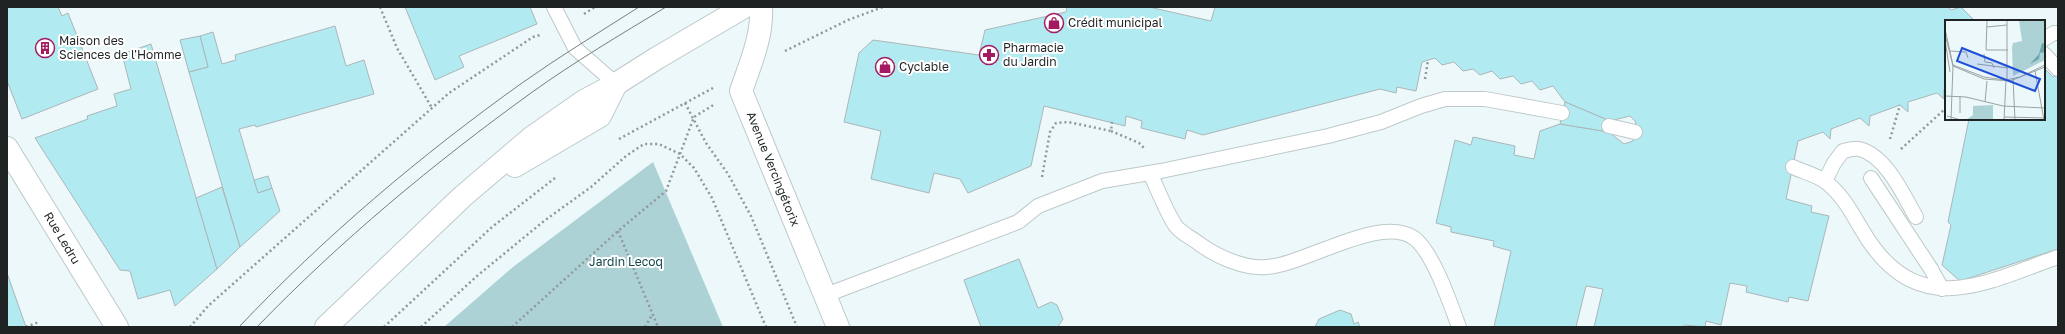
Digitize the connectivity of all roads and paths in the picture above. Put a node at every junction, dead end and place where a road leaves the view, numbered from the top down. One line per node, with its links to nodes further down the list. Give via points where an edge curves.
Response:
1 (380, 7): 14 (path, via 397,48)
2 (554, 7): 5 (lane)
3 (744, 7): 10 (street)
4 (761, 7): 37 (street, Avenue Vercingétorix, via 762,21 741,91)
5 (563, 27): 10 (lane, via 575,48); 14 (path, via 533,37 449,93)
6 (2058, 34): 7 (lane, via 2054,33)
7 (2045, 38)
8 (2045, 55): 9 (lane)
9 (2058, 69)
10 (616, 84): 43 (street, via 584,101 532,138 462,197)
11 (685, 103): 17 (path)
12 (717, 103): 17 (path)
13 (1900, 105): 26 (path)
14 (432, 108): 42 (path, via 208,306)
15 (1945, 109): 26 (path)
16 (1562, 113): 28 (lane, via 1485,99 1444,99 1381,122 1328,136)
17 (694, 117): 25 (path); 50 (path, via 706,143 728,174 751,216)
18 (1112, 122): 20 (path)
19 (1609, 126): 21 (lane)
20 (1111, 131): 28 (path, via 1138,143 1151,156); 32 (path, via 1068,122 1056,123 1050,132)
21 (1635, 132)
22 (627, 134): 23 (path)
23 (613, 142)
24 (7, 148): 41 (street, Rue Ledru)
25 (680, 154): 34 (path, via 666,191); 45 (path, via 659,144 644,144 626,156 591,187 544,221 477,276); 49 (path, via 694,168 712,198)
26 (1883, 165): 31 (lane, via 1874,156 1858,149 1844,150); 33 (lane)
27 (1793, 167): 31 (lane)
28 (1155, 172): 32 (lane, via 1102,181); 52 (lane, via 1175,226 1217,256 1241,264 1266,268 1359,237 1392,230 1414,238 1428,255)
29 (560, 174): 44 (path, via 492,227)
30 (1871, 178): 36 (lane)
31 (1826, 182): 36 (lane, via 1849,205 1874,248 1899,275 1920,285)
32 (1038, 206): 37 (lane, via 1018,222)
33 (1916, 217)
34 (618, 231): 38 (path); 46 (path)
35 (2058, 258): 36 (lane, via 1967,288)
36 (1942, 289)
37 (826, 295): 51 (street, Avenue Vercingétorix)
38 (652, 314): 47 (path); 48 (path)
39 (39, 322): 40 (path)
40 (26, 326)
41 (117, 327)
42 (190, 327)
43 (326, 327)
44 (384, 327)
45 (422, 327)
46 (512, 327)
47 (645, 327)
48 (658, 327)
49 (766, 327)
50 (797, 327)
51 (838, 327)
52 (1459, 327)

